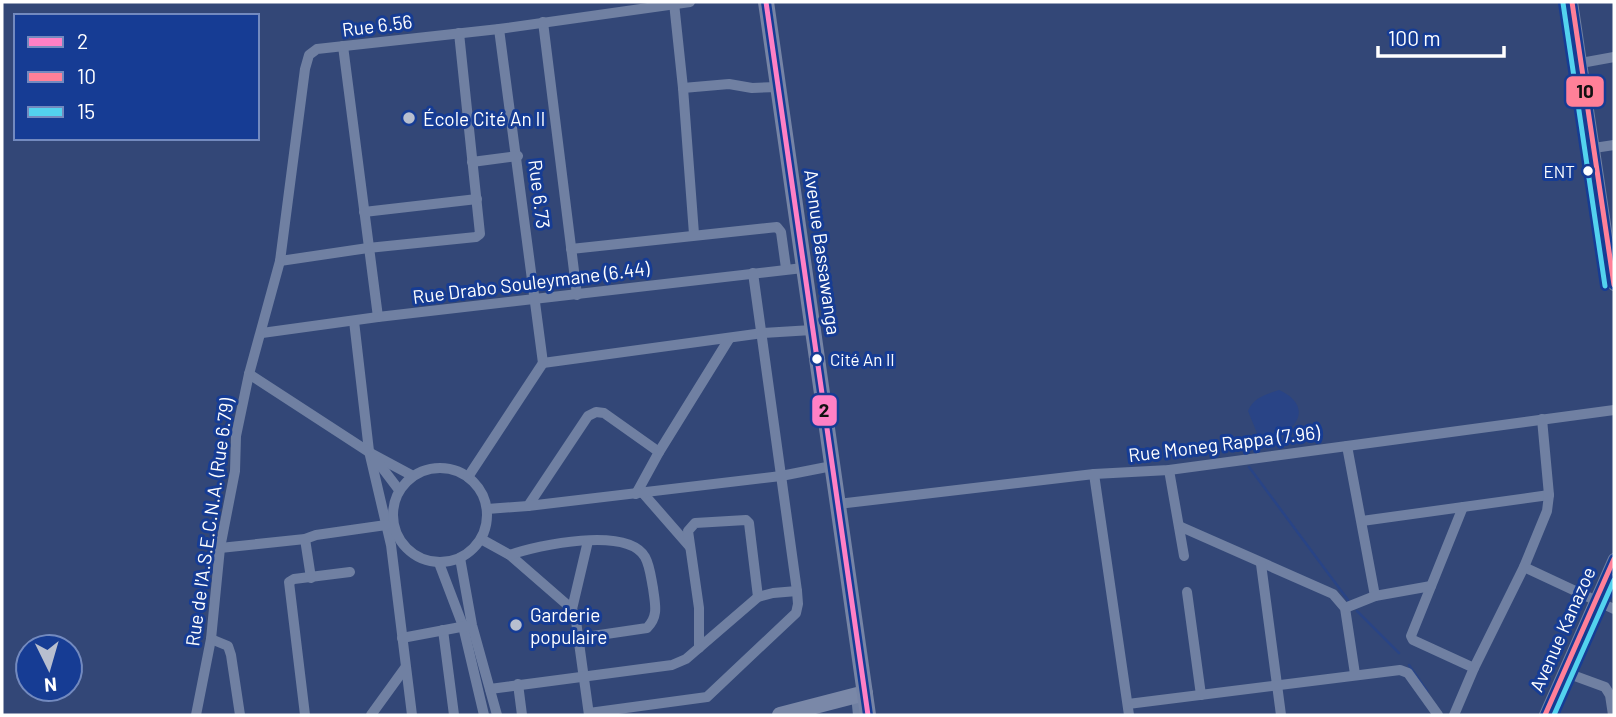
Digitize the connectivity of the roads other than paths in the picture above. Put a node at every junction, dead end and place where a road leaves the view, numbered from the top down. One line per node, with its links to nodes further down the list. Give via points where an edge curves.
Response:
1 (690, 2): 4 (street, Rue 6.56)
2 (766, 2): 12 (highway, Avenue Bassawanga)
3 (1572, 2): 11 (street)
4 (674, 3): 5 (street, Rue 6.56); 13 (street)
5 (543, 22): 6 (street, Rue 6.56); 23 (street)
6 (499, 29): 7 (street, Rue 6.56); 16 (street, Rue 6.73)
7 (459, 33): 8 (street, Rue 6.56); 17 (street)
8 (342, 46): 9 (street, Rue 6.56); 19 (street)
9 (317, 49): 24 (street, Rue de l'A.S.E.C.N.A. (Rue 6.79), via 309,55 305,69)
10 (1614, 57): 11 (street)
11 (1581, 62): 15 (street)
12 (778, 87): 13 (street, via 729,84); 26 (highway, Avenue Bassawanga)
13 (683, 88): 20 (street)
14 (1614, 145): 15 (street)
15 (1594, 149): 21 (street)
16 (518, 156): 17 (street); 30 (street, Rue 6.73)
17 (472, 162): 18 (street)
18 (477, 199): 19 (street); 22 (street, via 480,234 476,237)
19 (364, 212): 22 (street)
20 (694, 234): 23 (street); 25 (street, via 777,227)
21 (1610, 235): 28 (street)
22 (368, 248): 24 (street); 31 (street)
23 (571, 249): 29 (street)
24 (280, 261): 34 (street, Rue de l'A.S.E.C.N.A. (Rue 6.79))
25 (786, 268): 26 (street, Rue Drabo Souleymane (6.44)); 27 (street, Rue Drabo Souleymane (6.44))
26 (803, 268): 33 (highway, Avenue Bassawanga)
27 (753, 273): 29 (street, Rue Drabo Souleymane (6.44)); 35 (street)
28 (1614, 285)
29 (577, 295): 30 (street, Rue Drabo Souleymane (6.44))
30 (536, 299): 31 (street, Rue Drabo Souleymane (6.44)); 37 (street, Rue 6.73)
31 (378, 317): 32 (street, Rue Drabo Souleymane (6.44))
32 (354, 321): 34 (street, Rue Drabo Souleymane (6.44)); 43 (street)
33 (813, 330): 35 (street); 44 (highway, Avenue Bassawanga)
34 (262, 333): 38 (street, Rue de l'A.S.E.C.N.A. (Rue 6.79))
35 (763, 333): 36 (street); 48 (street)
36 (729, 339): 37 (street); 42 (street)
37 (543, 363): 49 (street)
38 (249, 374): 43 (street); 64 (street, Rue de l'A.S.E.C.N.A. (Rue 6.79))
39 (1614, 410): 40 (street, Rue Moneg Rappa (7.96))
40 (1542, 419): 41 (street, Rue Moneg Rappa (7.96)); 52 (street)
41 (1346, 446): 45 (street, Rue Moneg Rappa (7.96)); 57 (street)
42 (659, 452): 51 (street); 54 (street, via 596,412)
43 (370, 453): 47 (street); 50 (street); 58 (street)
44 (832, 466): 48 (street); 53 (highway, Avenue Bassawanga)
45 (1169, 470): 46 (street, Rue Moneg Rappa (7.96)); 59 (street)
46 (1094, 474): 53 (street, Rue Moneg Rappa (7.96)); 100 (street)
47 (413, 476): 49 (street, via 438,468); 50 (street)
48 (781, 476): 51 (street); 75 (street)
49 (468, 477): 56 (street)
50 (399, 490): 69 (street, via 393,523 400,540 411,553)
51 (639, 493): 54 (street); 63 (street)
52 (1549, 495): 55 (street); 71 (street)
53 (838, 504): 97 (highway, Avenue Bassawanga)
54 (528, 506): 56 (street)
55 (1464, 507): 57 (street); 74 (street)
56 (487, 509): 61 (street)
57 (1362, 521): 77 (street)
58 (386, 524): 60 (street); 85 (street)
59 (1179, 526): 66 (street); 70 (street)
60 (305, 539): 64 (street); 73 (street)
61 (481, 539): 65 (street); 67 (street)
62 (588, 541): 65 (street, via 567,541); 81 (street); 86 (street, via 624,542 644,555 656,613 647,628)
63 (691, 547): 78 (street, via 688,531 695,523 746,520); 88 (street)
64 (220, 548): 87 (street, Rue de l'A.S.E.C.N.A. (Rue 6.79))
65 (510, 555): 81 (street)
66 (1184, 556)
67 (460, 558): 69 (street); 83 (street)
68 (1614, 559): 79 (street, Avenue Kanazoe)
69 (439, 563): 83 (street)
70 (1261, 564): 80 (street, via 1334,594); 95 (street)
71 (1524, 567): 79 (street); 90 (street)
72 (350, 572): 73 (street)
73 (311, 578): 104 (street, via 294,579 288,587)
74 (1431, 586): 77 (street); 90 (street, via 1411,638)
75 (797, 591): 78 (street); 101 (street, via 796,613 707,697)
76 (1187, 592): 98 (street)
77 (1375, 596): 80 (street)
78 (758, 597): 88 (street)
79 (1595, 600): 82 (street); 91 (street, Avenue Kanazoe)
80 (1345, 608): 92 (street)
81 (572, 609): 86 (street)
82 (1614, 609)
83 (468, 626): 84 (street); 96 (street); 99 (street)
84 (443, 630): 85 (street); 107 (street)
85 (402, 638): 89 (street)
86 (579, 638): 93 (street)
87 (211, 639): 102 (street, Rue de l'A.S.E.C.N.A. (Rue 6.79)); 103 (street, via 228,646)
88 (699, 648): 93 (street, via 672,665)
89 (405, 668): 105 (street); 106 (street)
90 (1474, 668): 116 (street)
91 (1564, 672): 117 (street, Avenue Kanazoe); 118 (street, via 1605,687)
92 (1354, 674): 95 (street); 115 (street, via 1405,671)
93 (584, 676): 94 (street); 101 (street)
94 (518, 684): 96 (street); 110 (street)
95 (1278, 684): 98 (street); 114 (street)
96 (491, 692): 99 (street); 109 (street)
97 (860, 694): 111 (main road); 112 (street); 113 (highway, Avenue Bassawanga)
98 (1201, 695): 100 (street)
99 (480, 700): 108 (street)
100 (1129, 710)
101 (589, 714)
102 (196, 715)
103 (240, 715)
104 (305, 715)
105 (371, 715)
106 (412, 715)
107 (454, 715)
108 (484, 715)
109 (497, 715)
110 (522, 715)
111 (780, 715)
112 (858, 715)
113 (868, 715)
114 (1281, 715)
115 (1438, 715)
116 (1454, 715)
117 (1545, 715)
118 (1613, 715)

